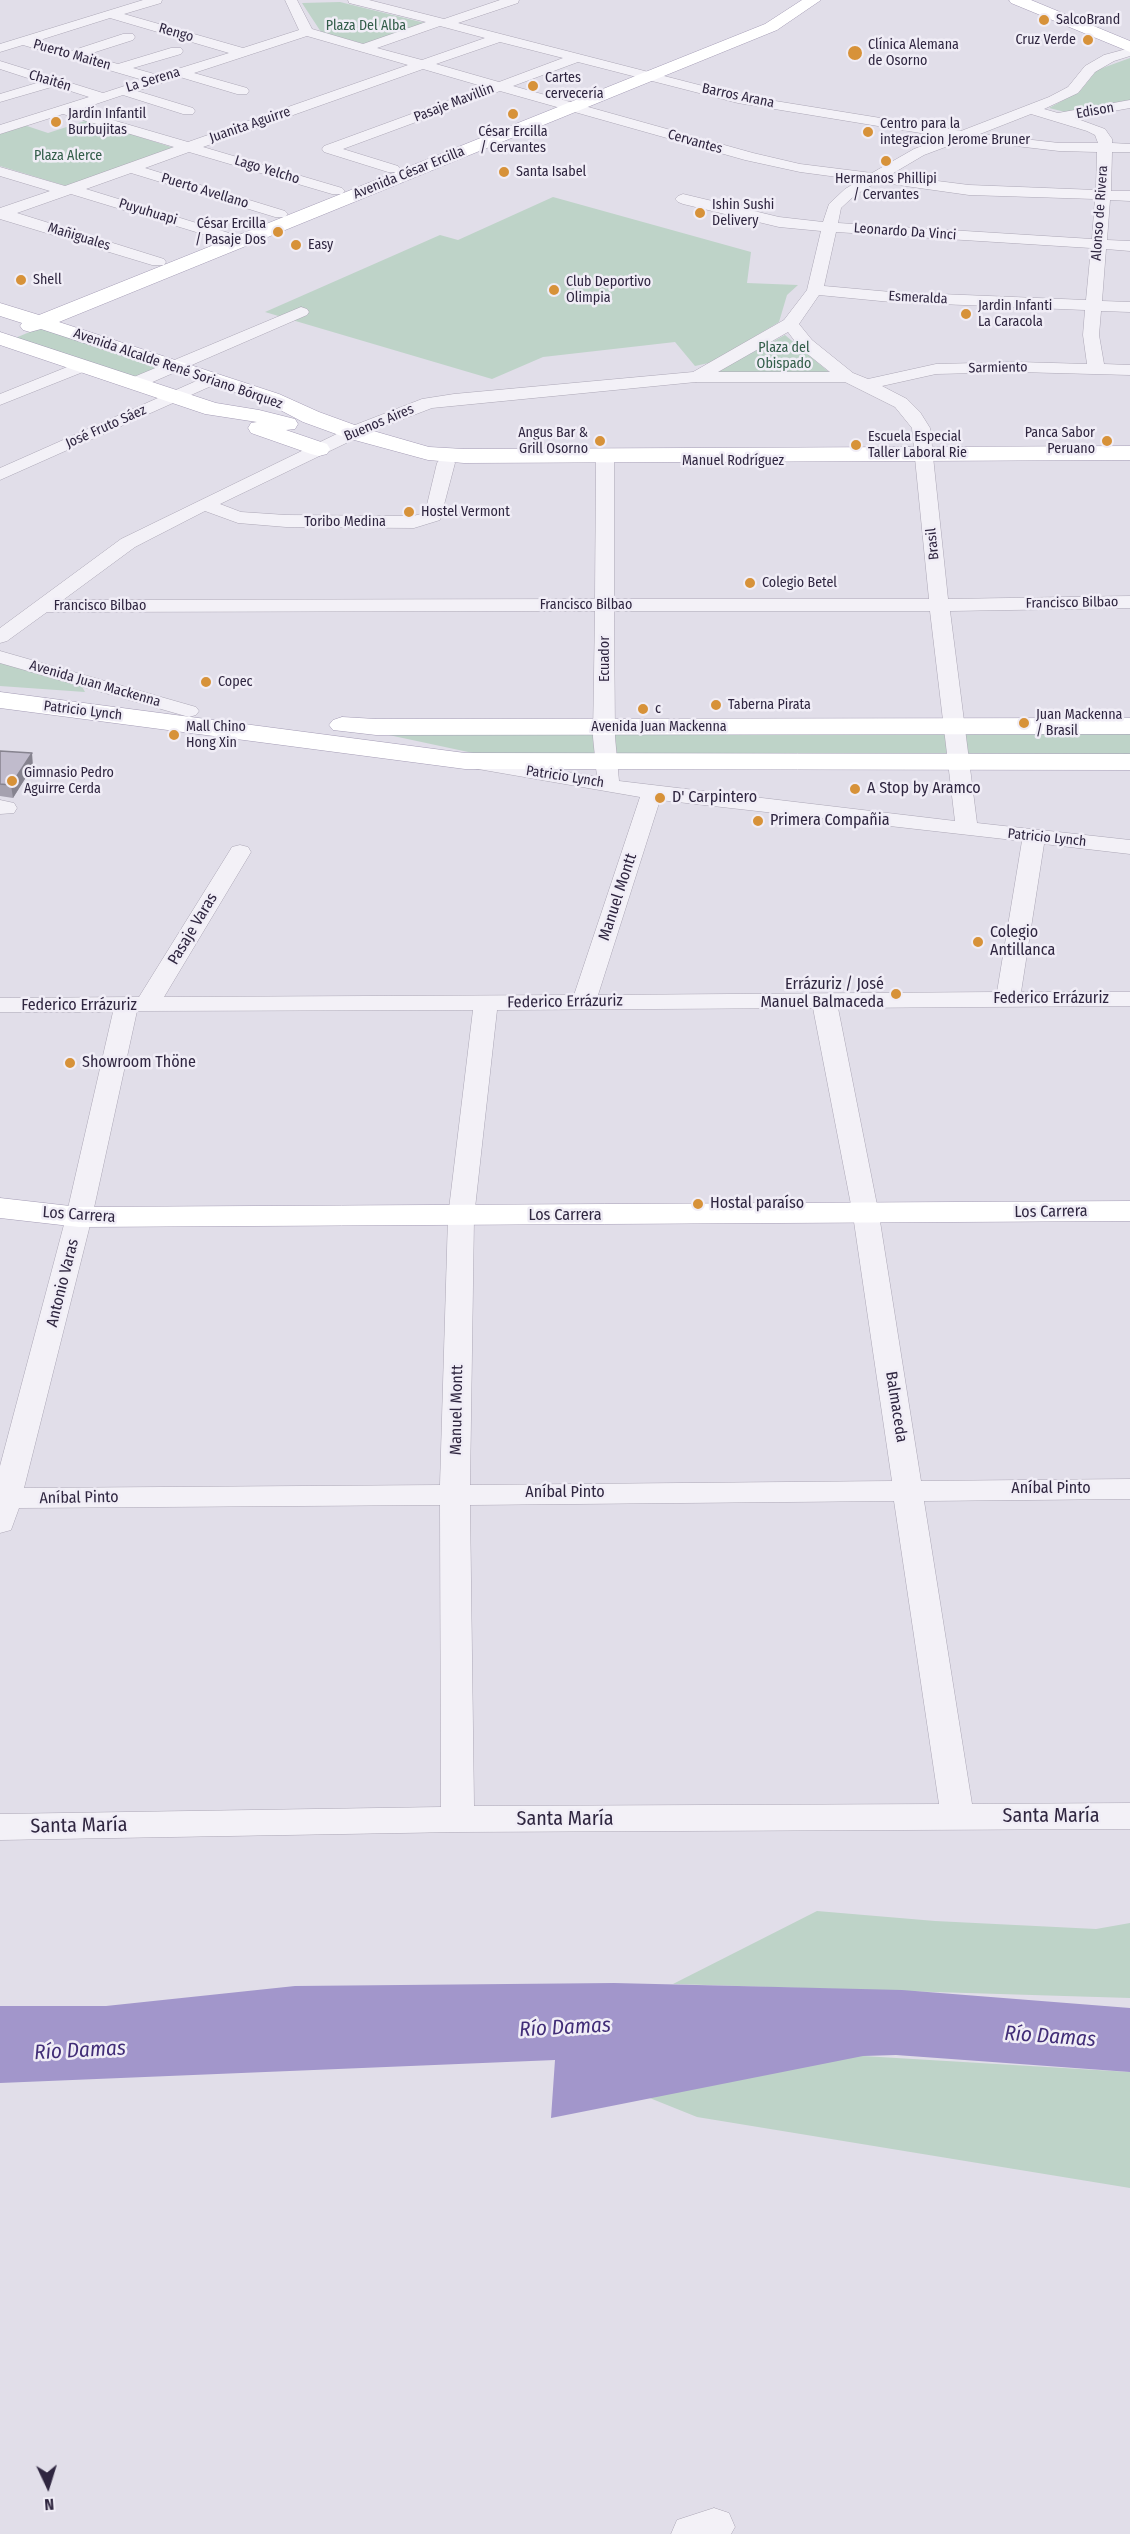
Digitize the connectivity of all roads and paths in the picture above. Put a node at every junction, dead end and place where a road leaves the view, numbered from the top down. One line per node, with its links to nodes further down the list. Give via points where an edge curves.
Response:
1 (156, 0): 12 (street)
2 (291, 0): 15 (street)
3 (354, 0): 10 (street, Barros Arana)
4 (399, 0): 10 (street)
5 (513, 0): 14 (street)
6 (792, 0): 31 (main road, Avenida César Ercilla, via 754,23)
7 (810, 0): 31 (main road, Avenida César Ercilla, via 771,27)
8 (1017, 0): 13 (main road)
9 (1042, 0): 11 (main road)
10 (379, 6): 14 (street, Barros Arana)
11 (1072, 12): 13 (main road); 18 (main road)
12 (110, 14): 19 (street); 24 (street, Rengo)
13 (1055, 16): 22 (main road)
14 (443, 22): 17 (street, Barros Arana); 21 (street)
15 (307, 32): 21 (street, Cervantes); 24 (street, La Serena)
16 (128, 37): 25 (street)
17 (500, 37): 26 (street, Barros Arana); 27 (street, Juanita Aguirre)
18 (1130, 37)
19 (23, 41): 20 (street); 25 (street, Puerto Maiten)
20 (0, 48)
21 (363, 48): 27 (street, Cervantes)
22 (1130, 49): 42 (street, via 1090,69 1073,90)
23 (176, 51): 29 (street)
24 (241, 52): 30 (street, La Serena)
25 (71, 55): 29 (street, Puerto Maiten)
26 (579, 57): 31 (street, Barros Arana); 34 (street, Pasaje Mavillin)
27 (423, 64): 34 (street, Cervantes); 47 (street, Juanita Aguirre)
28 (0, 65): 33 (street, Chaitén)
29 (119, 68): 32 (street, Puerto Maiten)
30 (177, 72): 32 (street, La Serena); 36 (street)
31 (644, 74): 39 (main road, Avenida César Ercilla); 46 (street, Barros Arana, via 738,99)
32 (156, 79): 35 (street, La Serena)
33 (55, 82): 37 (street, Chaitén); 38 (street)
34 (498, 86): 39 (street, Cervantes); 51 (street, Pasaje Mavillin, via 329,149)
35 (120, 90): 37 (street, La Serena); 43 (street)
36 (242, 91)
37 (100, 96): 41 (street, La Serena)
38 (0, 98)
39 (565, 105): 51 (main road, Avenida César Ercilla); 53 (street, Cervantes, via 750,157); 71 (main road, Avenida César Ercilla)
40 (1130, 105): 44 (street, Edison)
41 (60, 109): 45 (street, La Serena); 47 (street, Lago Yelcho)
42 (1030, 110): 44 (street, Alonso de Rivera); 46 (street)
43 (188, 111)
44 (1059, 117): 48 (street, Alonso de Rivera, via 1100,132 1105,139)
45 (0, 130)
46 (962, 135): 48 (street, Barros Arana, via 1036,145); 53 (street, via 919,152)
47 (189, 147): 50 (street, Juanita Aguirre); 55 (street, Lago Yelcho)
48 (1104, 148): 49 (street, Barros Arana); 56 (street, Alonso de Rivera)
49 (1130, 148)
50 (130, 168): 54 (street, Juanita Aguirre); 60 (street, Puerto Avellano)
51 (393, 169): 55 (main road, Avenida César Ercilla)
52 (0, 171): 54 (street, Puyuhuapi)
53 (871, 178): 56 (street, Cervantes, via 969,190); 61 (street, via 834,207)
54 (68, 190): 59 (street, Juanita Aguirre); 62 (street, Puyuhuapi)
55 (337, 191): 60 (main road, Avenida César Ercilla)
56 (1103, 196): 57 (street, Cervantes); 63 (street, Alonso de Rivera)
57 (1130, 196)
58 (683, 199): 61 (street, Leonardo Da Vinci, via 779,222)
59 (1, 214): 65 (street, Mañiguales)
60 (280, 214): 62 (main road, Avenida César Ercilla)
61 (831, 227): 63 (street, Leonardo Da Vinci); 66 (street)
62 (224, 236): 65 (main road, Avenida César Ercilla)
63 (1099, 245): 64 (street, Leonardo Da Vinci); 67 (street, Alonso de Rivera)
64 (1130, 246)
65 (158, 262): 71 (main road, Avenida César Ercilla)
66 (815, 290): 67 (street, Esmeralda); 72 (street)
67 (1094, 305): 68 (street, Esmeralda); 77 (street, Alonso de Rivera, via 1091,335)
68 (1130, 307)
69 (0, 309): 71 (main road, Avenida Alcalde René Soriano Bórquez)
70 (301, 312): 76 (street, José Fruto Sáez)
71 (30, 319): 73 (main road, Avenida César Ercilla); 74 (main road, Avenida César Ercilla); 76 (main road, Avenida Alcalde René Soriano Bórquez)
72 (790, 324): 79 (street); 80 (street, Brasil, via 806,344)
73 (0, 325)
74 (0, 338): 75 (main road, Avenida Alcalde René Soriano Bórquez)
75 (82, 366): 82 (main road, Avenida Alcalde René Soriano Bórquez); 85 (street)
76 (176, 367): 81 (main road, Avenida Alcalde René Soriano Bórquez); 82 (street, José Fruto Sáez)
77 (1096, 370): 78 (street, Sarmiento); 83 (street, Sarmiento, via 936,369)
78 (1130, 370)
79 (696, 377): 80 (street, Buenos Aires); 86 (street, Buenos Aires, via 454,399 411,408)
80 (847, 377): 83 (street, Brasil)
81 (212, 379): 84 (street, José Fruto Sáez); 86 (main road, Avenida Alcalde René Soriano Bórquez, via 272,398)
82 (135, 383): 84 (main road, Avenida Alcalde René Soriano Bórquez)
83 (867, 385): 88 (street, Brasil, via 901,403 915,416 921,428)
84 (174, 396): 86 (main road, Avenida Alcalde René Soriano Bórquez, via 228,418); 92 (street, José Fruto Sáez)
85 (0, 400)
86 (345, 437): 88 (main road, Manuel Rodríguez, via 464,456); 91 (main road, Manuel Rodríguez, via 410,459); 93 (street, Buenos Aires)
87 (1130, 453): 88 (main road, Manuel Rodríguez)
88 (924, 457): 89 (main road, Manuel Rodríguez); 90 (main road, Manuel Rodríguez); 96 (street, Brasil)
89 (1130, 460)
90 (605, 462): 91 (main road, Manuel Rodríguez); 95 (street, Ecuador)
91 (446, 463): 93 (street, Toribo Medina, via 433,516 414,522 238,518)
92 (0, 475)
93 (204, 504): 97 (street, Buenos Aires, via 128,543)
94 (1130, 602): 96 (street, Francisco Bilbao)
95 (605, 605): 96 (street, Francisco Bilbao); 97 (street, Francisco Bilbao); 105 (street, Ecuador)
96 (939, 605): 103 (street, Brasil)
97 (41, 606): 98 (street, Buenos Aires)
98 (0, 637)
99 (0, 657): 102 (street, Avenida Juan Mackenna)
100 (0, 690): 102 (main road, Avenida Juan Mackenna)
101 (0, 700): 108 (main road, Patricio Lynch, via 465,761)
102 (189, 711): 105 (main road, Avenida Juan Mackenna, via 376,727)
103 (954, 726): 104 (main road, Avenida Juan Mackenna); 105 (main road, Avenida Juan Mackenna); 106 (street, Brasil)
104 (1130, 726)
105 (605, 727): 108 (street, Ecuador)
106 (959, 761): 107 (main road); 108 (main road); 110 (street, Brasil)
107 (1130, 762)
108 (606, 773): 109 (street, Patricio Lynch)
109 (652, 793): 110 (street, Patricio Lynch); 117 (street, Manuel Montt)
110 (967, 829): 111 (street, Patricio Lynch)
111 (1034, 837): 112 (street, Patricio Lynch); 114 (street)
112 (1130, 847)
113 (240, 852): 120 (street, Pasaje Varas)
114 (1008, 999): 115 (street, Federico Errázuriz); 116 (street, Federico Errázuriz)
115 (1130, 999)
116 (824, 1000): 117 (street, Federico Errázuriz); 123 (street, Balmaceda)
117 (584, 1002): 118 (street, Federico Errázuriz)
118 (486, 1003): 120 (street, Federico Errázuriz); 124 (street, Manuel Montt)
119 (0, 1005): 120 (street, Federico Errázuriz)
120 (136, 1006): 125 (street, Antonio Varas)
121 (0, 1208): 125 (main road, Los Carrera)
122 (1130, 1212): 123 (main road, Los Carrera)
123 (866, 1215): 124 (main road, Los Carrera); 127 (street, Balmaceda)
124 (461, 1217): 125 (main road, Los Carrera); 128 (street, Manuel Montt)
125 (80, 1218): 129 (street, Antonio Varas)
126 (1130, 1489): 127 (street, Aníbal Pinto)
127 (909, 1490): 128 (street, Aníbal Pinto); 131 (street, Balmaceda)
128 (455, 1494): 129 (street, Aníbal Pinto); 132 (street, Manuel Montt)
129 (2, 1506)
130 (1130, 1816): 131 (street, Santa María)
131 (957, 1817): 132 (street, Santa María)
132 (458, 1819): 133 (street, Santa María)
133 (0, 1827)

